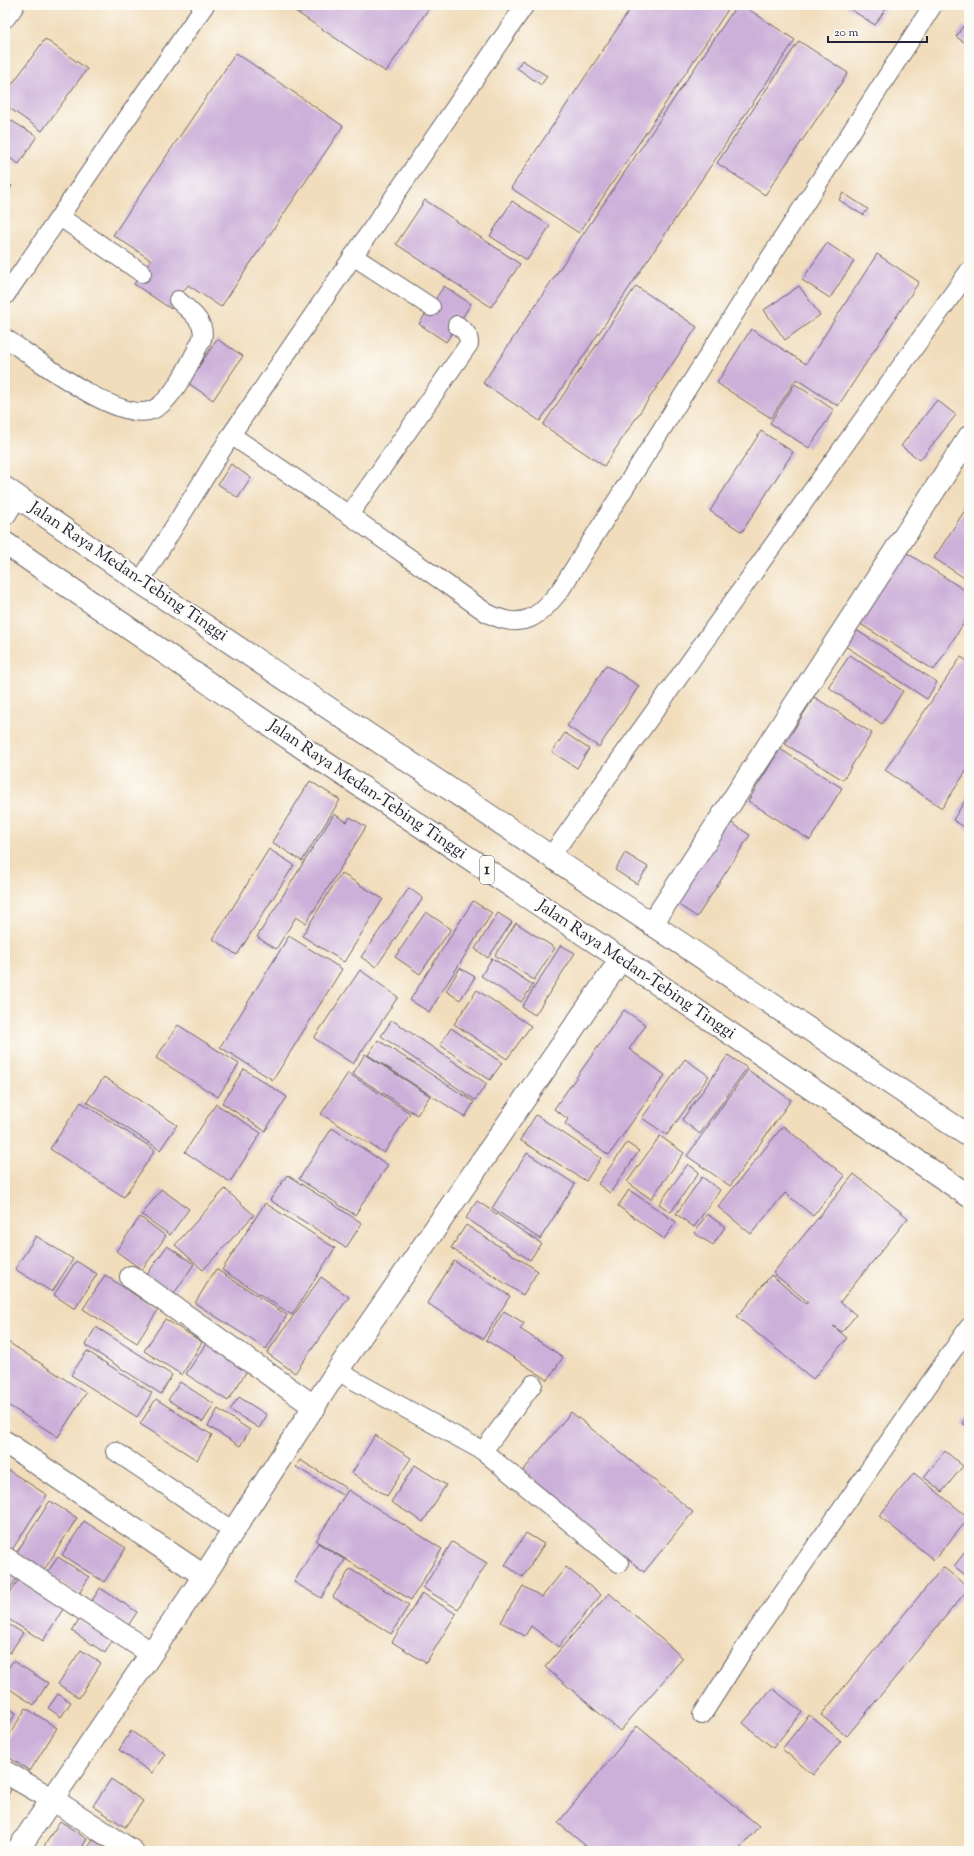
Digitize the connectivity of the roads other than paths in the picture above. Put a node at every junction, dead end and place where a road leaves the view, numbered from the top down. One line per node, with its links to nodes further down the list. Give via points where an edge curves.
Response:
1 (13, 5): 5 (main road)
2 (204, 5): 6 (lane)
3 (525, 5): 7 (lane)
4 (933, 5): 19 (lane, via 548,606 536,616 524,621 498,619)
5 (5, 16)
6 (60, 217): 9 (lane); 10 (lane)
7 (353, 256): 12 (lane); 15 (lane)
8 (969, 271): 22 (lane)
9 (142, 273)
10 (5, 296)
11 (178, 300): 14 (lane, via 203,325 205,332 175,389 152,410 136,413 100,401)
12 (431, 307)
13 (457, 325): 19 (lane, via 466,332 469,344)
14 (5, 338)
15 (231, 435): 19 (lane); 21 (lane)
16 (969, 437): 23 (main road)
17 (11, 492): 18 (main road); 21 (main road, Jalan Raya Medan-Tebing Tinggi)
18 (5, 514)
19 (349, 515)
20 (5, 543): 24 (main road, Jalan Raya Medan-Tebing Tinggi / 1, via 312,754)
21 (140, 582): 22 (main road, Jalan Raya Medan-Tebing Tinggi)
22 (551, 856): 23 (main road, Jalan Raya Medan-Tebing Tinggi)
23 (652, 924): 25 (main road, Jalan Raya Medan-Tebing Tinggi)
24 (621, 958): 26 (main road, Jalan Raya Medan-Tebing Tinggi / 1); 29 (main road)
25 (969, 1136)
26 (969, 1196)
27 (131, 1277): 31 (main road)
28 (969, 1327): 40 (lane, via 751,1640)
29 (337, 1372): 31 (main road); 34 (lane)
30 (533, 1384): 34 (lane)
31 (315, 1407): 35 (main road)
32 (5, 1442): 38 (main road)
33 (115, 1451): 35 (lane)
34 (483, 1451): 37 (lane)
35 (233, 1531): 38 (main road)
36 (5, 1558): 39 (main road)
37 (619, 1563)
38 (204, 1576): 39 (main road)
39 (151, 1653): 42 (main road)
40 (702, 1715)
41 (5, 1772): 42 (main road)
42 (52, 1799): 43 (main road); 44 (main road)
43 (17, 1851)
44 (132, 1851)

